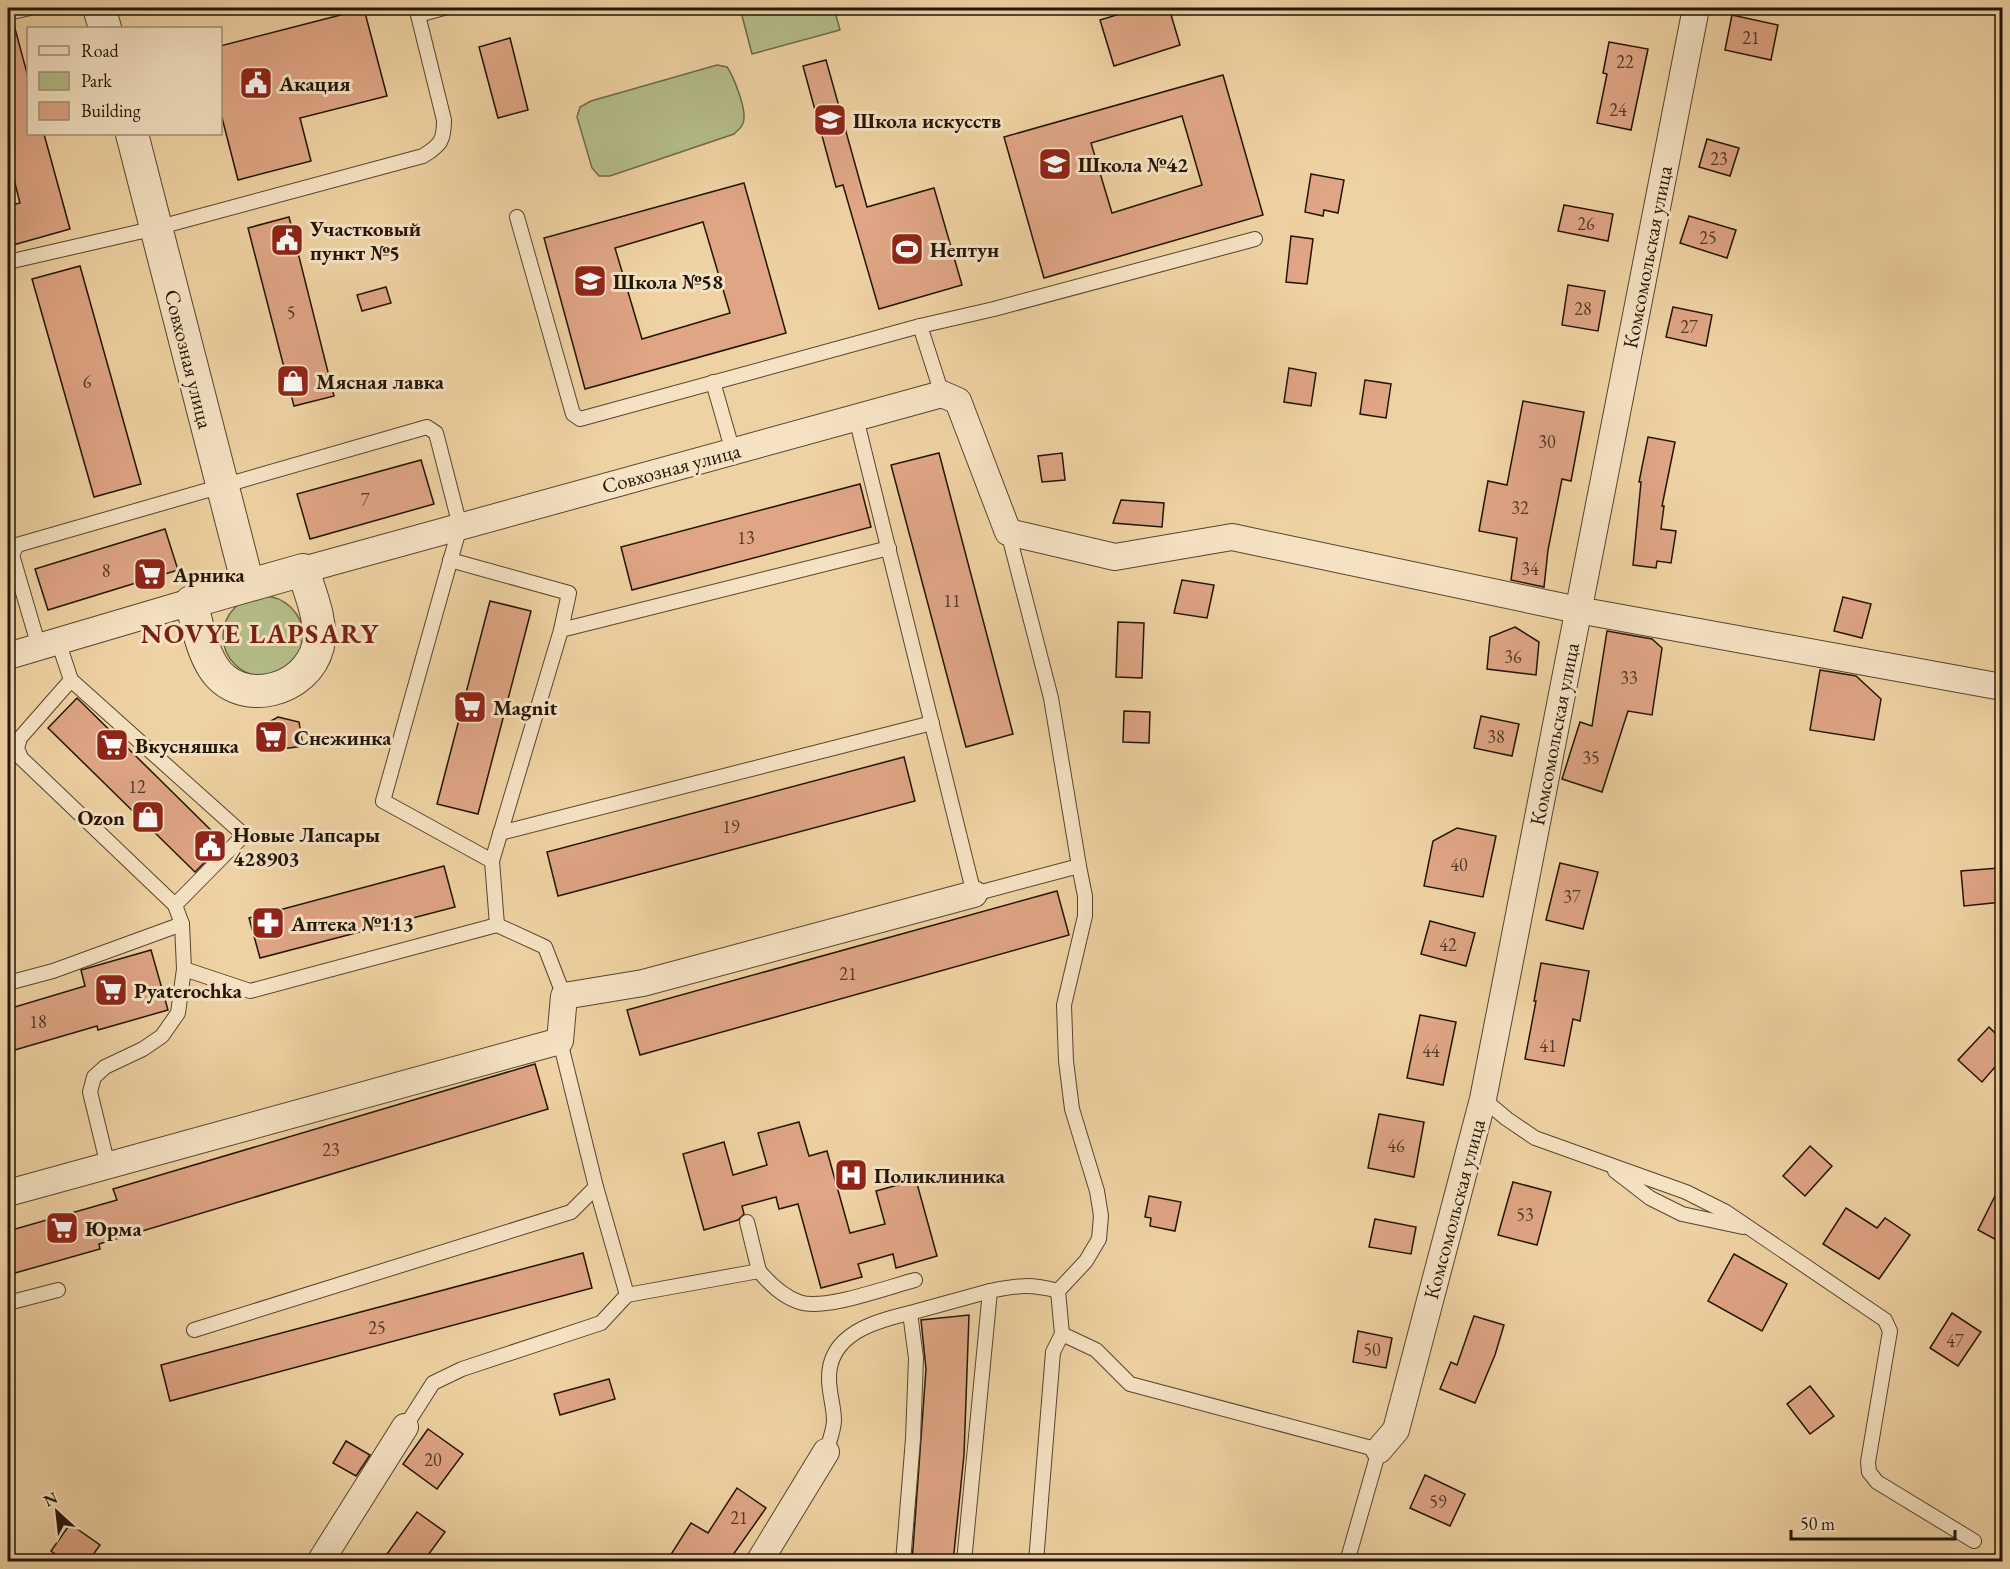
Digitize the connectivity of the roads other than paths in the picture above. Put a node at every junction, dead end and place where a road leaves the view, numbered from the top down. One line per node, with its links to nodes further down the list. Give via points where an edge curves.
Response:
1 (30, 8): 5 (lane)
2 (99, 8): 6 (street)
3 (444, 8): 9 (lane, via 418,15 444,120 444,136 436,148 423,156)
4 (1696, 8): 25 (street, Комсомольская улица)
5 (8, 14)
6 (105, 27)
7 (132, 135): 9 (street, Совхозная улица)
8 (517, 217): 13 (lane, via 573,414 580,419)
9 (156, 228): 11 (lane); 17 (street, Совхозная улица)
10 (1255, 239): 12 (lane)
11 (8, 262)
12 (920, 326): 13 (lane); 14 (lane)
13 (712, 382): 16 (lane)
14 (942, 394): 15 (street, Совхозная улица); 19 (street, via 958,401)
15 (856, 418): 16 (street, Совхозная улица); 20 (lane)
16 (733, 452): 18 (street, Совхозная улица)
17 (222, 486): 18 (lane, via 427,427 436,433); 23 (street, Совхозная улица); 27 (lane, via 17,545 12,555)
18 (460, 526): 21 (lane); 22 (street, Совхозная улица)
19 (1008, 532): 25 (street, via 1115,557 1232,537); 34 (lane, via 1051,698)
20 (889, 549): 26 (lane); 31 (lane)
21 (450, 560): 26 (lane, via 569,593); 33 (lane, via 384,801)
22 (303, 570): 23 (street, Совхозная улица); 24 (street, via 319,629 318,647 309,667 293,682 274,690 249,691 230,684 214,669)
23 (248, 585): 24 (street, Совхозная улица)
24 (191, 602): 27 (street, Совхозная улица)
25 (1578, 610): 30 (street); 43 (street, Комсомольская улица)
26 (561, 630): 32 (lane)
27 (49, 644): 28 (street, Совхозная улица); 29 (lane)
28 (8, 656)
29 (70, 680): 36 (lane, via 20,738 17,748 21,758); 36 (lane, via 244,835)
30 (2002, 687)
31 (932, 723): 32 (lane); 35 (lane)
32 (500, 833): 33 (lane)
33 (492, 861): 38 (lane)
34 (1079, 866): 35 (lane); 54 (lane, via 1085,916 1064,1005 1066,1061 1072,1108 1101,1216 1099,1239 1086,1261)
35 (974, 894): 41 (street, via 643,983)
36 (175, 905): 37 (lane)
37 (182, 924): 39 (lane); 40 (lane, via 53,971)
38 (497, 926): 39 (lane, via 250,990); 41 (lane, via 545,947)
39 (184, 969): 45 (lane, via 178,1013 162,1036 94,1077 90,1092)
40 (8, 983)
41 (564, 996): 42 (street)
42 (560, 1041): 45 (street); 46 (lane)
43 (1484, 1098): 44 (lane, via 1535,1138); 61 (street, Комсомольская улица, via 1396,1430)
44 (1605, 1163): 49 (lane, via 1686,1192); 49 (lane, via 1650,1198 1682,1214)
45 (108, 1166): 47 (street)
46 (596, 1187): 55 (lane); 58 (lane, via 572,1212)
47 (8, 1193)
48 (747, 1222): 50 (lane)
49 (1751, 1229): 63 (lane, via 1885,1320 1890,1331 1869,1472 1877,1482)
50 (759, 1271): 51 (lane, via 775,1289 800,1303 822,1305); 55 (lane)
51 (915, 1280)
52 (58, 1290): 56 (lane)
53 (990, 1291): 54 (lane, via 1017,1285); 57 (lane); 67 (lane)
54 (1058, 1291): 59 (lane)
55 (627, 1295): 60 (lane, via 601,1323 462,1369 433,1383)
56 (8, 1303)
57 (910, 1313): 62 (lane, via 878,1320 857,1330 840,1345 829,1378 834,1421); 66 (lane, via 916,1358)
58 (194, 1330)
59 (1062, 1334): 61 (lane, via 1096,1350 1130,1384); 68 (lane, via 1053,1352)
60 (405, 1426): 64 (street)
61 (1379, 1450): 69 (lane)
62 (826, 1452): 65 (street)
63 (1974, 1541)
64 (320, 1562)
65 (759, 1562)
66 (903, 1562)
67 (964, 1562)
68 (1036, 1562)
69 (1347, 1562)

